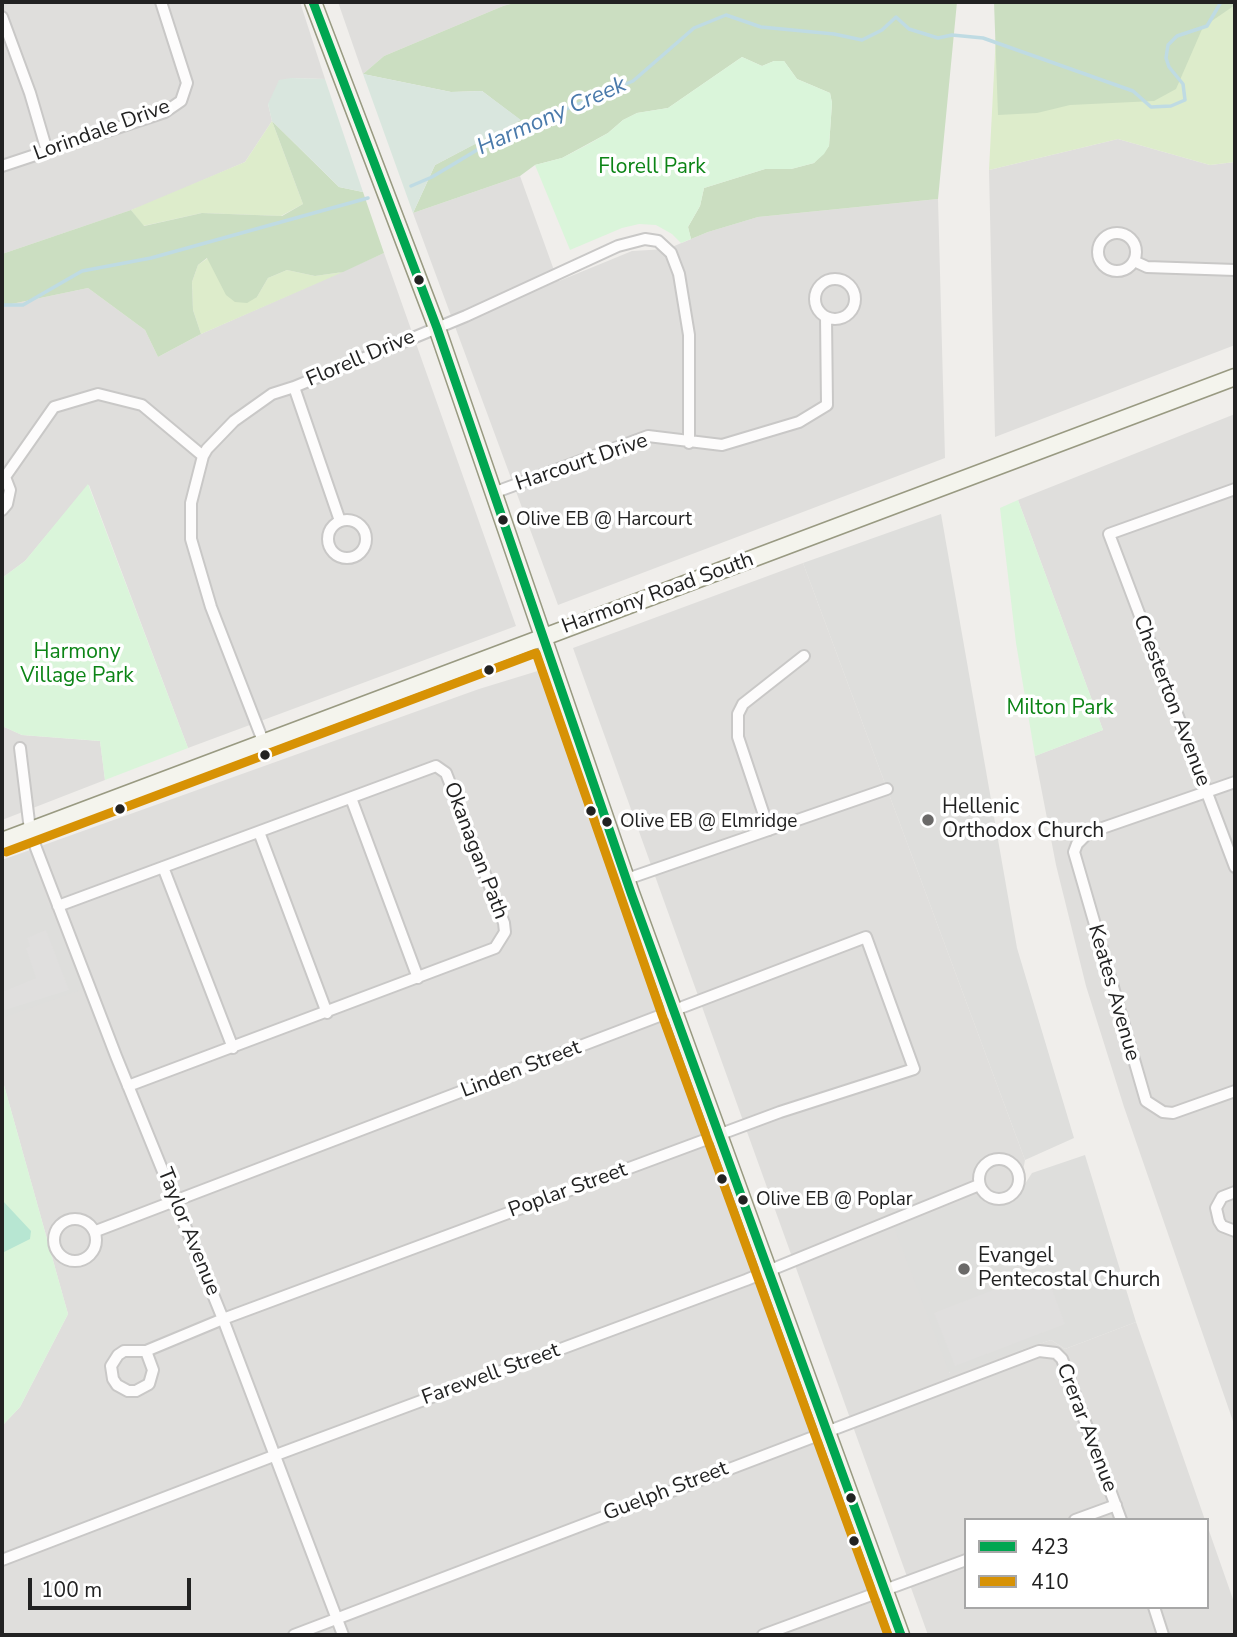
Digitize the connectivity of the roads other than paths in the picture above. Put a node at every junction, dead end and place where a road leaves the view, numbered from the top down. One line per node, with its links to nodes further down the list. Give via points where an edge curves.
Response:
1 (161, 2): 4 (street, Lorindale Drive, via 187,83 181,102 165,112)
2 (313, 2): 9 (main road)
3 (2, 18): 4 (street)
4 (47, 151): 5 (street, Lorindale Drive)
5 (2, 166)
6 (1134, 261): 7 (street, via 1147,267)
7 (1235, 270)
8 (825, 317): 12 (street, Harcourt Drive, via 827,405 799,422 722,446)
9 (436, 328): 11 (street, Florell Drive); 12 (street, Florell Drive, via 627,243 658,241 671,253 679,274 689,335); 16 (main road)
10 (1235, 377): 19 (main road, Harmony Road South)
11 (294, 387): 13 (street, Florell Drive, via 272,394 234,421); 18 (street)
12 (690, 443): 16 (street, Harcourt Drive, via 648,436)
13 (203, 456): 14 (street, via 142,405 98,394 54,407); 21 (street, Florell Drive, via 191,503 191,539 211,607)
14 (3, 477): 17 (street, via 10,497)
15 (1235, 489): 25 (street, Chesterton Avenue, via 1108,534)
16 (493, 493): 19 (main road)
17 (2, 510)
18 (340, 521)
19 (543, 637): 21 (main road, Harmony Road South); 33 (main road)
20 (804, 656): 28 (street, via 743,704 738,714 738,737)
21 (263, 741): 27 (main road, Harmony Road South)
22 (20, 748): 27 (street, Taylor Avenue)
23 (1235, 782): 25 (street)
24 (887, 789): 28 (street)
25 (1205, 793): 32 (street, Chesterton Avenue); 41 (street, Keates Avenue, via 1088,833 1077,844 1075,859 1146,1101 1163,1112 1183,1110)
26 (351, 798): 29 (street, Okanagan Path); 35 (street); 35 (street, Okanagan Path, via 436,766 446,773 503,923 505,932 495,948)
27 (30, 830): 30 (main road, Harmony Road South); 34 (street, Taylor Avenue)
28 (769, 830): 33 (street)
29 (259, 832): 31 (street, Okanagan Path); 37 (street)
30 (2, 841)
31 (163, 867): 34 (street, Okanagan Path); 38 (street)
32 (1235, 867)
33 (627, 879): 36 (main road)
34 (58, 906): 40 (street, Taylor Avenue)
35 (418, 978): 37 (street, Okanagan Path)
36 (674, 1011): 39 (street, Linden Street, via 866,937); 42 (main road); 45 (street, Linden Street)
37 (327, 1013): 38 (street, Okanagan Path)
38 (233, 1048): 40 (street, Okanagan Path)
39 (914, 1069): 42 (street, Poplar Street)
40 (128, 1086): 45 (street, Taylor Avenue)
41 (1235, 1091)
42 (719, 1135): 48 (main road); 49 (street, Poplar Street)
43 (979, 1185): 48 (street, Farewell Street)
44 (1235, 1192): 47 (street, via 1222,1197 1216,1209 1222,1226)
45 (176, 1201): 46 (street, Linden Street); 49 (street, Taylor Avenue)
46 (96, 1231)
47 (1235, 1231)
48 (769, 1271): 52 (main road); 53 (street, Farewell Street)
49 (223, 1319): 50 (street, Poplar Street); 53 (street, Taylor Avenue)
50 (146, 1351): 50 (street, via 153,1370 149,1384 136,1391 117,1385 111,1366 118,1355)
51 (1039, 1351): 52 (street, Guelph Street); 54 (street, Crerar Avenue, via 1056,1353 1062,1359)
52 (826, 1431): 59 (main road); 61 (street, Guelph Street)
53 (276, 1455): 57 (street, Farewell Street); 61 (street, Taylor Avenue)
54 (1116, 1505): 55 (street); 56 (street, Crerar Avenue)
55 (1080, 1518)
56 (1120, 1518)
57 (2, 1560)
58 (964, 1561): 59 (street)
59 (884, 1590): 64 (street); 65 (main road)
60 (1155, 1609): 66 (street)
61 (337, 1619): 62 (street, Guelph Street); 63 (street, Taylor Avenue)
62 (294, 1635)
63 (343, 1635)
64 (762, 1635)
65 (901, 1635)
66 (1163, 1635)

